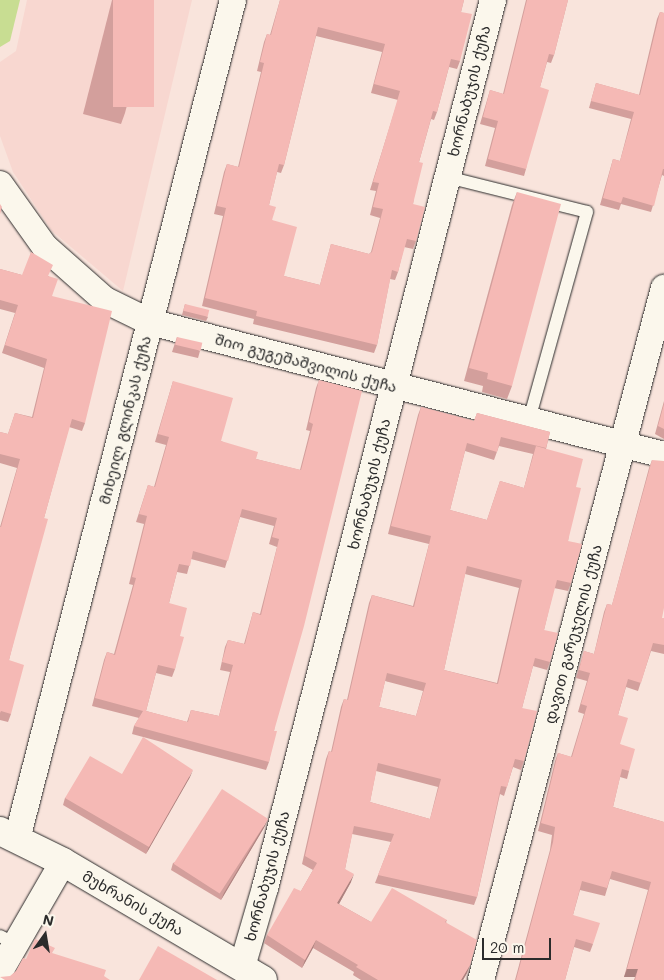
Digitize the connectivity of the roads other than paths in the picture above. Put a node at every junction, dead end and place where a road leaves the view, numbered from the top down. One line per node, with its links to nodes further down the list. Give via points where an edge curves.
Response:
1 (233, 0): 6 (street, მიხეილ გლინკას ქუჩა)
2 (493, 0): 3 (street, ხორნაბუჯის ქუჩა)
3 (447, 177): 7 (street, ხორნაბუჯის ქუჩა); 8 (lane, via 587,212)
4 (0, 184): 6 (street, შიო გუგეშაშვილის ქუჩა, via 45,247 105,300)
5 (664, 288): 9 (street, დავით გარეჯელის ქუჩა)
6 (150, 322): 7 (street, შიო გუგეშაშვილის ქუჩა); 11 (street, მიხეილ გლინკას ქუჩა)
7 (394, 386): 8 (street, შიო გუგეშაშვილის ქუჩა); 15 (street, ხორნაბუჯის ქუჩა, via 266,888)
8 (529, 420): 9 (street, შიო გუგეშაშვილის ქუჩა)
9 (623, 444): 10 (street, შიო გუგეშაშვილის ქუჩა); 16 (street, დავით გარეჯელის ქუჩა)
10 (664, 456)
11 (9, 835): 12 (street, მუხრანის ქუჩა)
12 (62, 862): 13 (street); 15 (street, მუხრანის ქუჩა)
13 (8, 940): 14 (street)
14 (0, 971)
15 (253, 974)
16 (481, 980)

